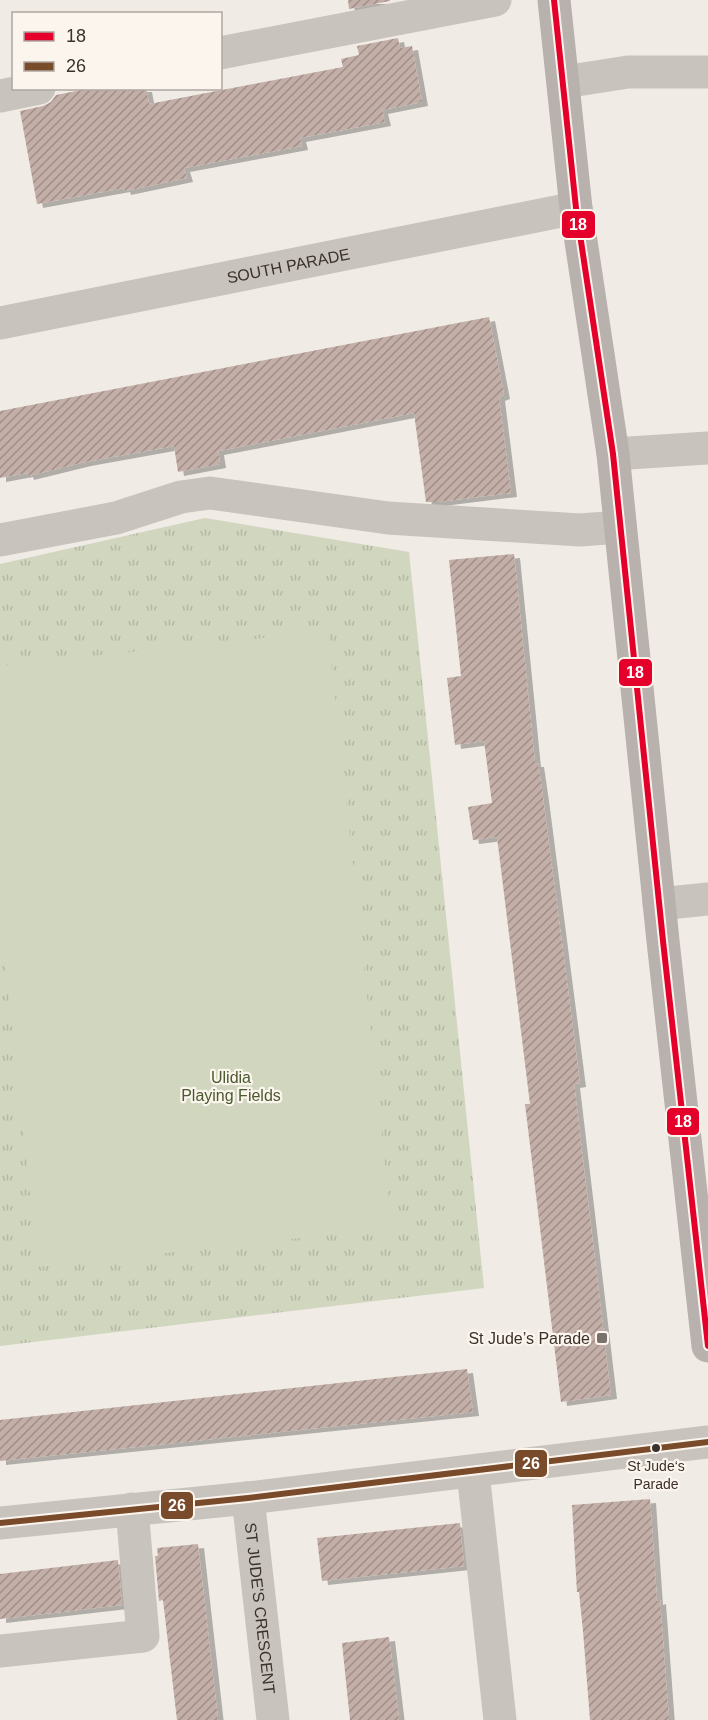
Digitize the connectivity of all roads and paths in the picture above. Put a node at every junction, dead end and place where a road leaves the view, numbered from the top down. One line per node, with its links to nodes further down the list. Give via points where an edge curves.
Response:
1 (495, 0): 3 (street)
2 (554, 0): 5 (main road)
3 (222, 53)
4 (708, 72): 5 (street, via 628,72)
5 (564, 82): 8 (main road)
6 (29, 90): 7 (street)
7 (0, 96)
8 (576, 208): 9 (street, SOUTH PARADE); 11 (main road)
9 (0, 323)
10 (708, 448): 11 (street)
11 (613, 454): 12 (main road)
12 (620, 527): 13 (street, via 580,530 388,518 210,493 182,497 116,518); 15 (main road)
13 (0, 540)
14 (708, 899): 15 (street)
15 (659, 904): 16 (main road)
16 (708, 1346)
17 (708, 1442): 18 (street)
18 (473, 1472): 19 (street); 24 (street)
19 (248, 1498): 20 (street); 23 (street, ST JUDE'S CRESCENT)
20 (132, 1509): 21 (street); 22 (street, via 143,1636)
21 (0, 1522)
22 (0, 1651)
23 (273, 1720)
24 (500, 1720)

